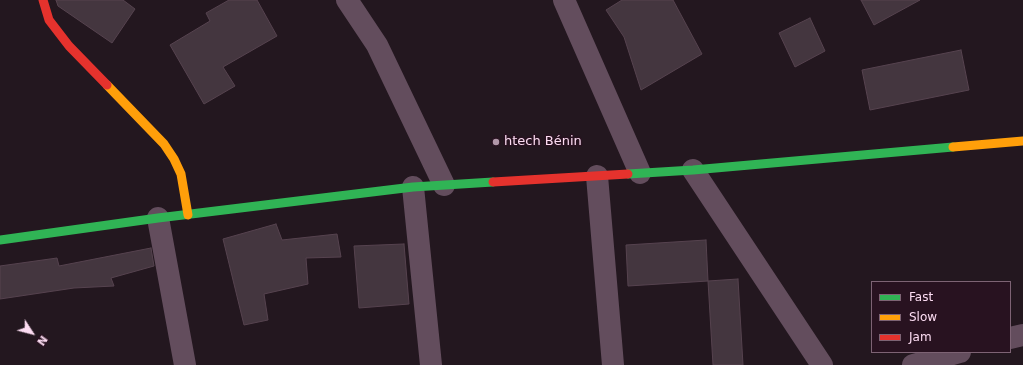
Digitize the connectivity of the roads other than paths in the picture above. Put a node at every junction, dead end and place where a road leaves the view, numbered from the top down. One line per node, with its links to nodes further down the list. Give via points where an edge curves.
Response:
1 (43, 0): 10 (street, via 49,20 69,46 164,144 181,174)
2 (348, 0): 8 (street, via 377,45)
3 (564, 0): 6 (street)
4 (1023, 141): 5 (street)
5 (693, 170): 6 (street); 19 (street)
6 (640, 173): 7 (street)
7 (597, 176): 8 (street); 18 (street)
8 (444, 185): 9 (street)
9 (413, 187): 10 (street); 17 (street)
10 (188, 215): 11 (street)
11 (158, 218): 12 (street); 16 (street)
12 (0, 240)
13 (1023, 335): 14 (street)
14 (1011, 338)
15 (956, 353): 20 (street)
16 (185, 365)
17 (431, 365)
18 (613, 365)
19 (822, 365)
20 (913, 365)

